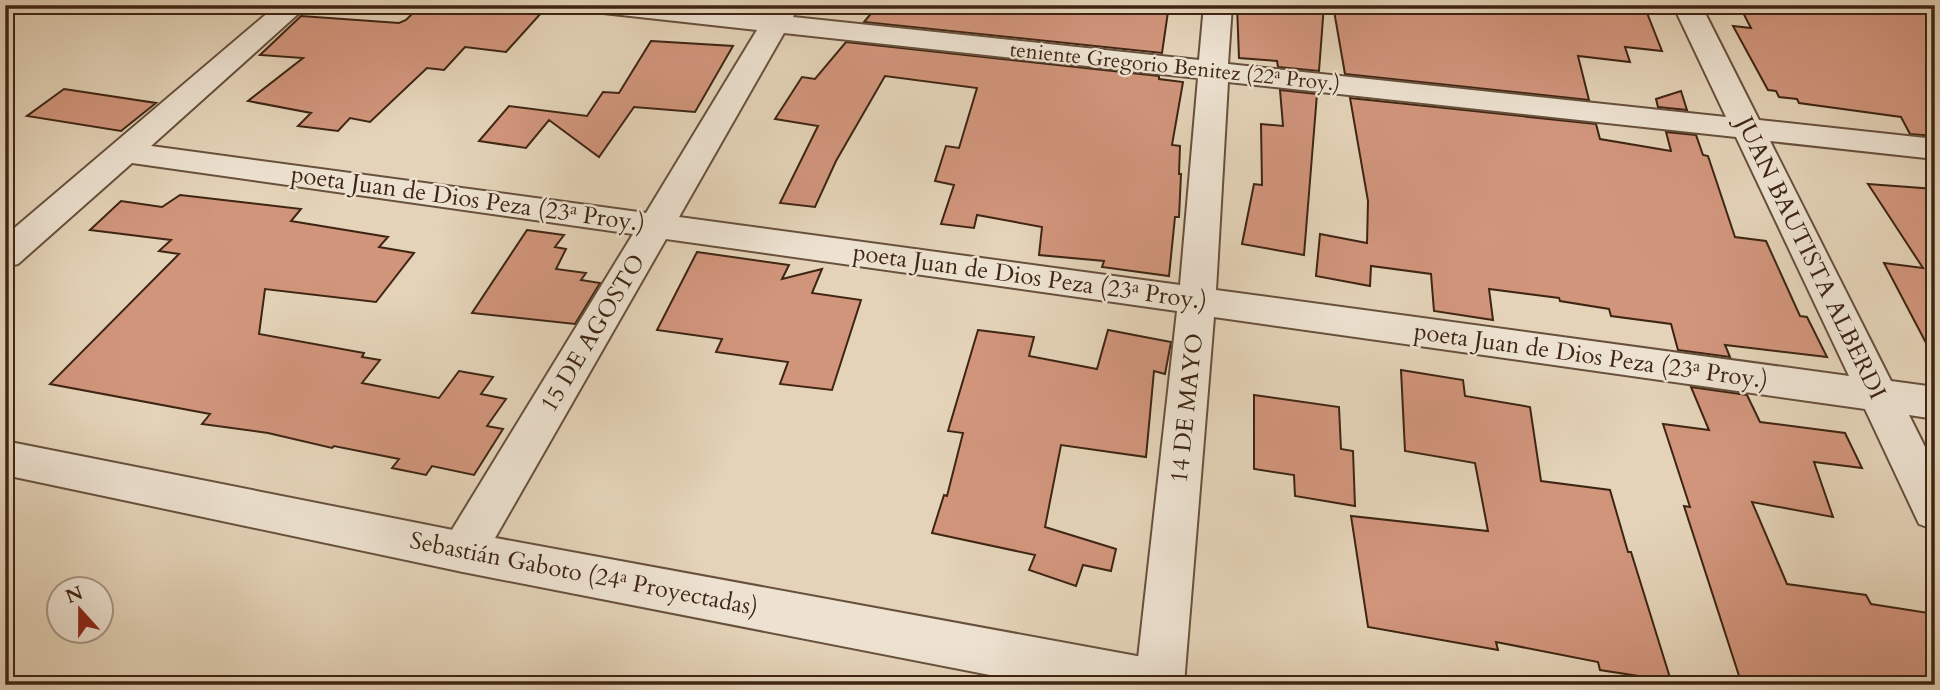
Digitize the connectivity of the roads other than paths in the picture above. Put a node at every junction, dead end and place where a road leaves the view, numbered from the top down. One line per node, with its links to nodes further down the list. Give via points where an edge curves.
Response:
1 (294, 5): 9 (street)
2 (603, 5): 5 (street, teniente Gregorio Benitez (22ª Proy.))
3 (1218, 5): 6 (street, 14 DE MAYO)
4 (1687, 5): 7 (street, JUAN BAUTISTA ALBERDI)
5 (781, 15): 6 (street, teniente Gregorio Benitez (22ª Proy.)); 10 (street, 15 DE AGOSTO)
6 (1214, 71): 7 (street, teniente Gregorio Benitez (22ª Proy.)); 12 (street, 14 DE MAYO)
7 (1747, 129): 8 (street, teniente Gregorio Benitez (22ª Proy.)); 13 (street, JUAN BAUTISTA ALBERDI)
8 (1935, 149)
9 (125, 152): 10 (street, poeta Juan de Dios Peza (23ª Proy.)); 11 (street)
10 (658, 226): 12 (street, poeta Juan de Dios Peza (23ª Proy.)); 17 (street, 15 DE AGOSTO)
11 (5, 255)
12 (1197, 301): 13 (street, poeta Juan de Dios Peza (23ª Proy.)); 18 (street, 14 DE MAYO)
13 (1878, 396): 14 (street, poeta Juan de Dios Peza (23ª Proy.)); 16 (street, JUAN BAUTISTA ALBERDI)
14 (1935, 403)
15 (5, 458): 17 (street, Sebastián Gaboto (24ª Proyectadas))
16 (1935, 511)
17 (463, 552): 18 (street, Sebastián Gaboto (24ª Proyectadas))
18 (1162, 684)

